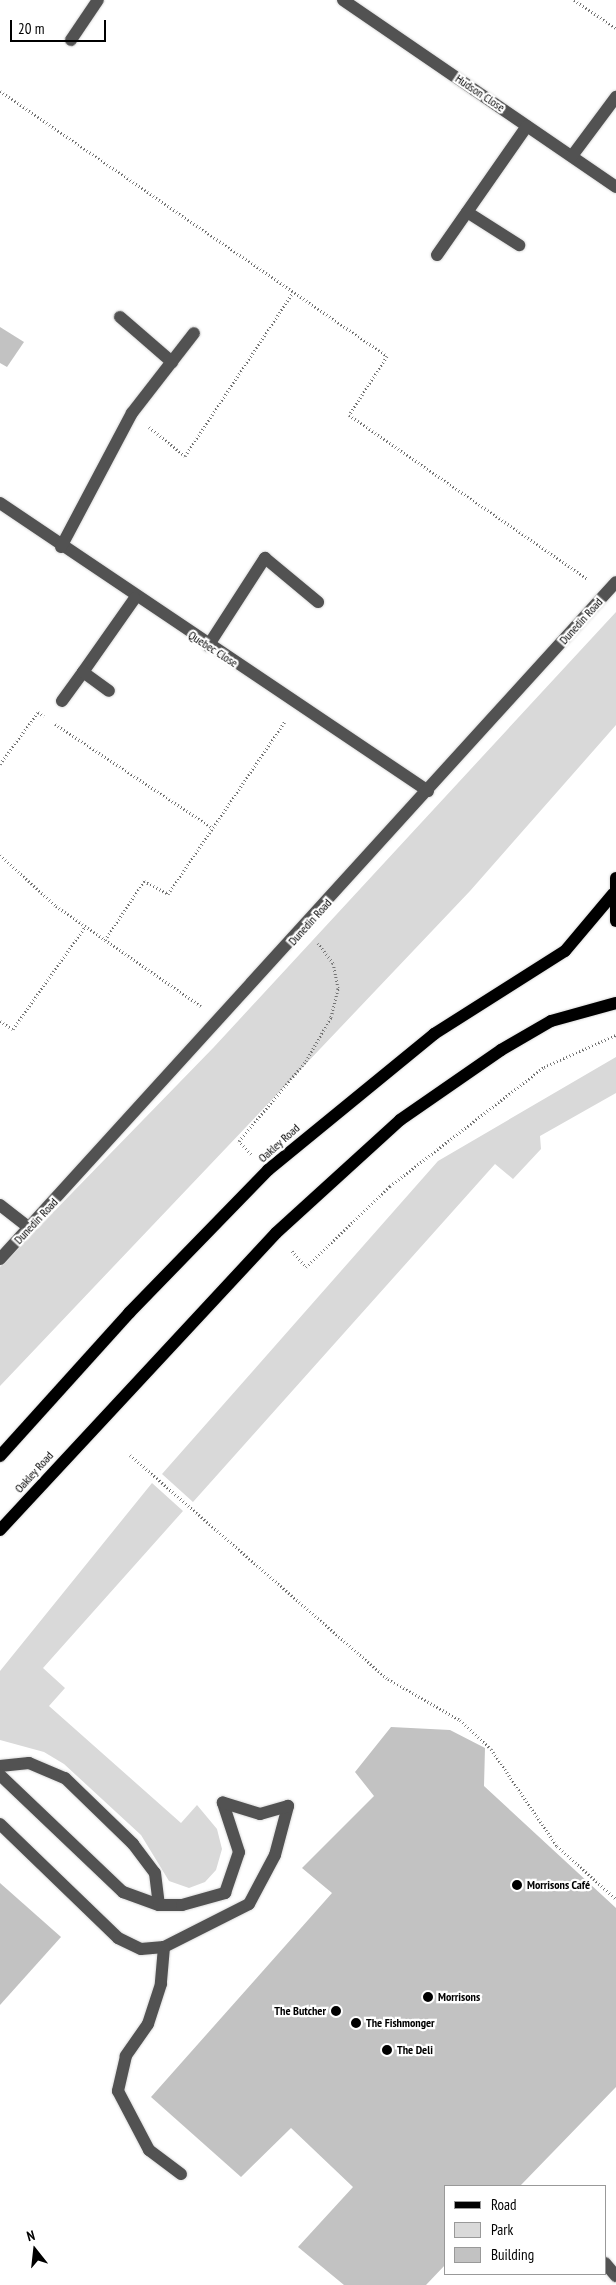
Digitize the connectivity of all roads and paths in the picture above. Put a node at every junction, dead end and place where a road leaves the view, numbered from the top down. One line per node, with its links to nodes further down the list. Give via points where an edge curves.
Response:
1 (98, 0): 5 (street)
2 (344, 0): 8 (street, Hudson Close)
3 (574, 0): 4 (path)
4 (616, 28)
5 (71, 40)
6 (0, 91): 14 (path)
7 (616, 97): 9 (street)
8 (527, 126): 9 (street, Hudson Close); 11 (street)
9 (572, 156): 10 (street, Hudson Close)
10 (616, 187)
11 (467, 212): 12 (street); 13 (street)
12 (519, 245)
13 (437, 256)
14 (293, 292): 18 (path, via 185,456); 21 (path, via 387,356 349,415)
15 (120, 317): 17 (street)
16 (194, 333): 17 (street)
17 (172, 362): 18 (street)
18 (132, 413): 20 (street)
19 (0, 503): 20 (street, Quebec Close)
20 (61, 546): 23 (street, Quebec Close)
21 (591, 581)
22 (616, 582): 31 (street, Dunedin Road)
23 (135, 598): 25 (street, Quebec Close); 26 (street)
24 (318, 602): 25 (street, via 265,558)
25 (208, 646): 29 (street, Quebec Close)
26 (83, 672): 27 (street); 28 (street)
27 (109, 691)
28 (62, 701)
29 (296, 704): 31 (street, Quebec Close); 32 (path)
30 (0, 764): 32 (path, via 38,712)
31 (428, 792): 39 (street, Dunedin Road)
32 (213, 828): 40 (path, via 168,894 144,881)
33 (2, 857): 34 (path); 38 (path)
34 (0, 863)
35 (616, 878): 36 (main road)
36 (613, 894): 37 (main road); 51 (main road, Oakley Road, via 565,950 434,1034 268,1170 129,1313)
37 (616, 921)
38 (85, 926): 40 (path); 43 (path, via 13,1029)
39 (306, 926): 42 (street, Dunedin Road); 45 (path, via 333,963 338,988 331,1017 306,1061 239,1141)
40 (105, 940): 42 (path)
41 (616, 1002): 52 (main road, Oakley Road, via 551,1021 501,1050 400,1120 276,1233)
42 (220, 1020): 47 (street, Dunedin Road)
43 (0, 1021)
44 (616, 1035): 48 (path, via 544,1067 390,1186 306,1267)
45 (256, 1158)
46 (0, 1205): 47 (street)
47 (30, 1228): 49 (street, Dunedin Road)
48 (288, 1246)
49 (0, 1259)
50 (130, 1455): 56 (path, via 388,1679 460,1720 491,1749 556,1846)
51 (0, 1456)
52 (0, 1530)
53 (0, 1766): 57 (street, via 29,1763 65,1778 133,1844 154,1873)
54 (0, 1776): 57 (street, via 123,1892)
55 (0, 1824): 58 (street, via 118,1938 141,1949)
56 (616, 1899)
57 (159, 1904): 58 (street, via 182,1905 225,1893 240,1852 223,1803 260,1814 288,1806 275,1855 249,1904)
58 (164, 1946): 59 (street, via 159,1992 148,2024 126,2056 118,2091 150,2150)
59 (181, 2174)
60 (606, 2264): 61 (street)
61 (616, 2276)

